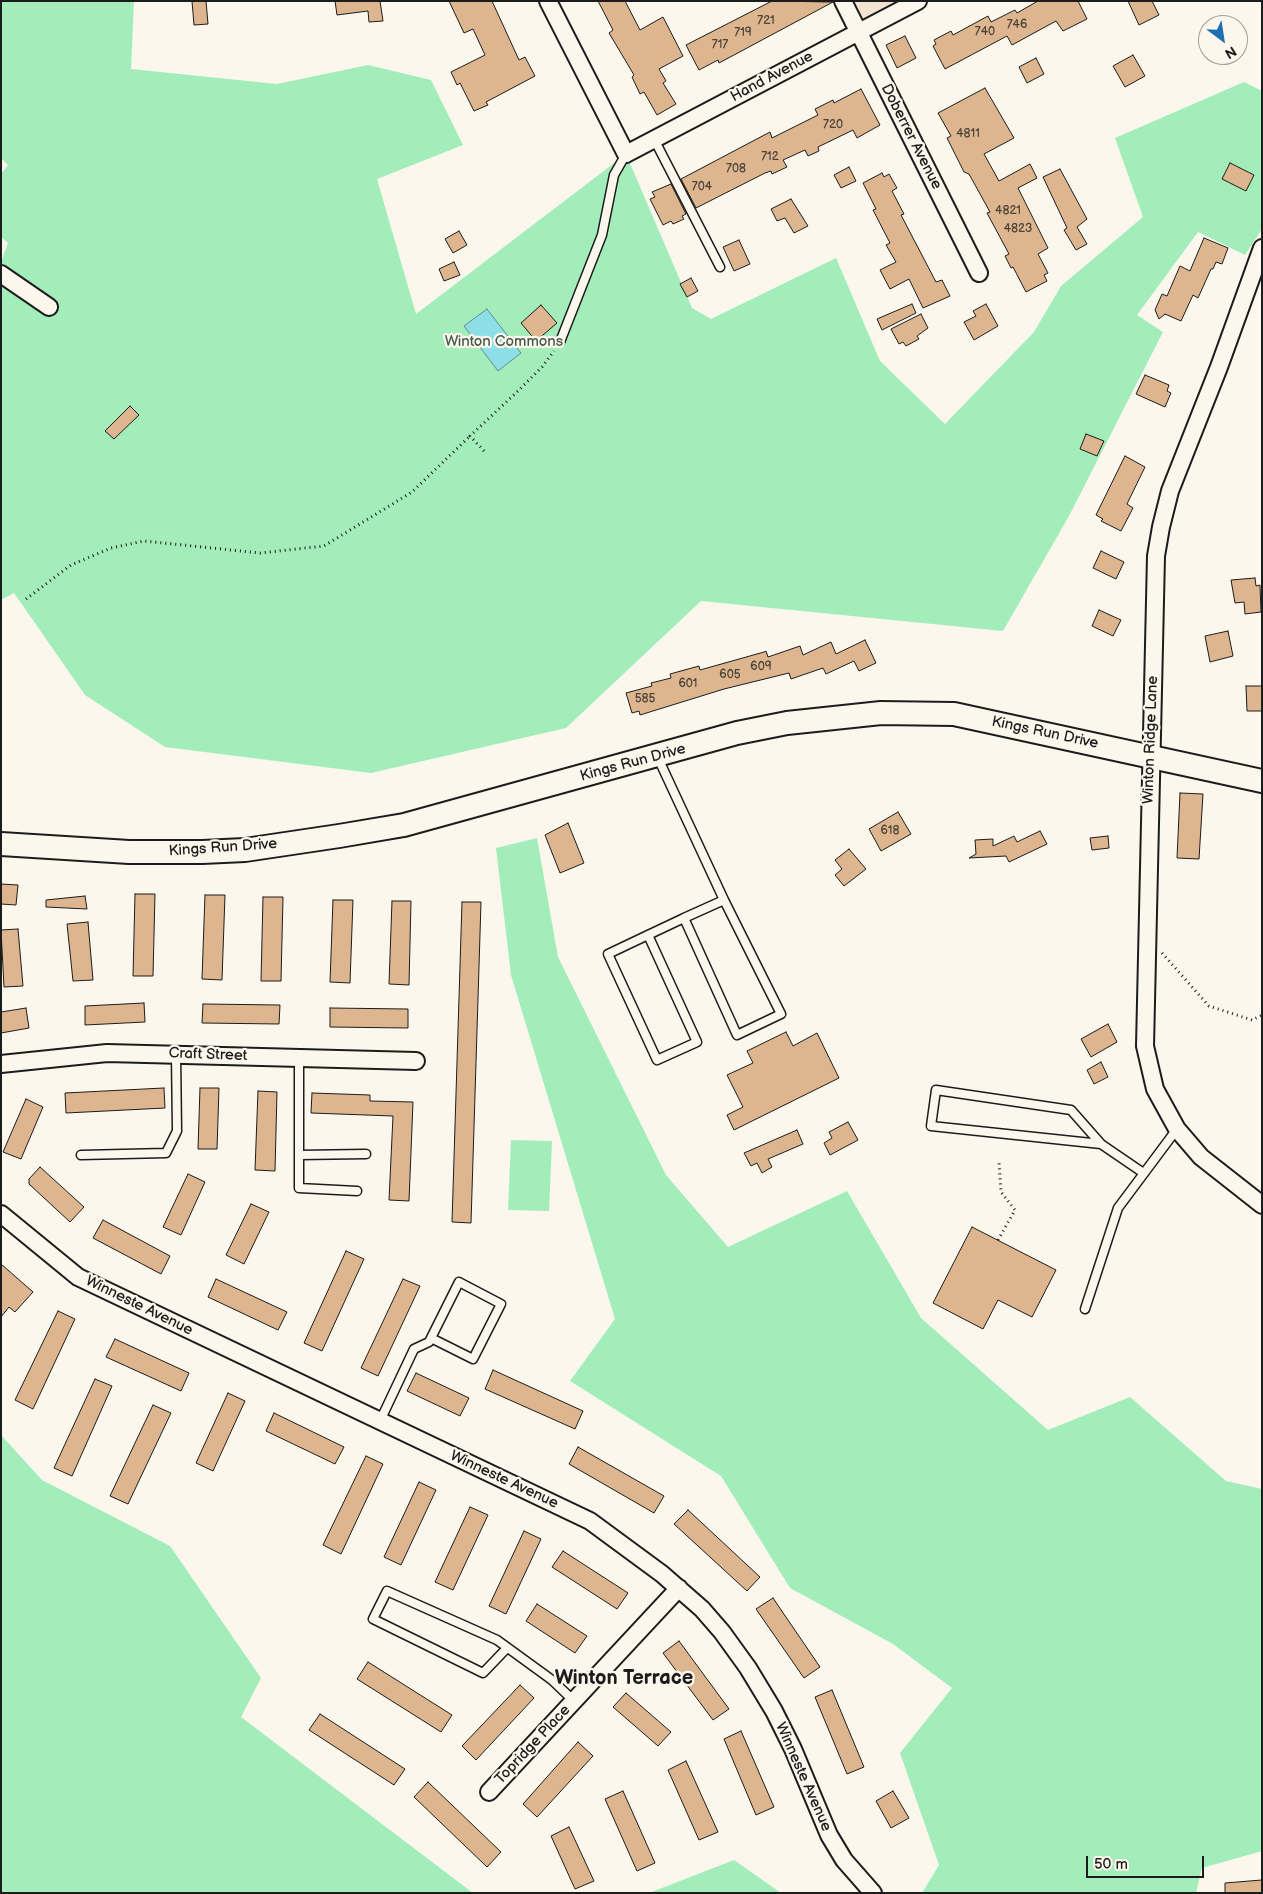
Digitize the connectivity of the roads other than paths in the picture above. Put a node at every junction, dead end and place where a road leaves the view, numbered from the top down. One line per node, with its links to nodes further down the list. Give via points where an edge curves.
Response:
1 (548, 1): 6 (street)
2 (843, 1): 4 (street, Doberrer Avenue)
3 (918, 1): 4 (street, Hand Avenue)
4 (858, 31): 5 (street, Hand Avenue); 9 (street, Doberrer Avenue)
5 (654, 139): 6 (street, Hand Avenue); 8 (lane)
6 (626, 154): 12 (lane, via 614,175 602,235)
7 (1262, 248): 14 (street, Winton Ridge Lane, via 1170,491 1160,526 1156,556)
8 (720, 267)
9 (980, 273)
10 (1, 274): 11 (street)
11 (49, 307)
12 (560, 342)
13 (657, 756): 14 (street, Kings Run Drive, via 787,723 881,713 954,714); 16 (street, Kings Run Drive, via 404,825 245,850 129,852); 17 (lane)
14 (1150, 756): 15 (street, Kings Run Drive); 24 (street, Winton Ridge Lane, via 1144,1046 1155,1089)
15 (1262, 781)
16 (1, 844)
17 (724, 900): 18 (lane); 18 (lane, via 781,1014 737,1035)
18 (684, 918): 19 (lane)
19 (648, 935): 19 (lane, via 608,954 657,1060 697,1042)
20 (176, 1054): 21 (street, Craft Street); 23 (street, Craft Street, via 106,1054); 27 (lane, via 177,1131 166,1153)
21 (299, 1057): 22 (street, Craft Street); 28 (lane)
22 (416, 1061)
23 (1, 1064)
24 (1176, 1129): 29 (lane); 31 (street, Winton Ridge Lane, via 1202,1157)
25 (1101, 1144): 25 (lane, via 931,1126 936,1090 1071,1110); 29 (lane)
26 (366, 1154): 28 (lane)
27 (81, 1155)
28 (299, 1155): 30 (lane, via 299,1188)
29 (1142, 1172): 33 (lane, via 1118,1208)
30 (357, 1191)
31 (1262, 1205)
32 (1, 1214): 35 (street, Winneste Avenue, via 78,1277)
33 (1085, 1309)
34 (431, 1338): 34 (lane, via 459,1282 501,1304 473,1359); 35 (lane, via 414,1349)
35 (380, 1421): 36 (street, Winneste Avenue, via 590,1521)
36 (679, 1588): 38 (street, Topridge Place); 40 (street, Winneste Avenue, via 722,1632 748,1668 794,1749 829,1835 844,1860)
37 (507, 1648): 37 (lane, via 497,1640 387,1590 373,1619 484,1673); 38 (lane, via 552,1680)
38 (574, 1701): 39 (street, Topridge Place)
39 (489, 1792)
40 (873, 1893)

